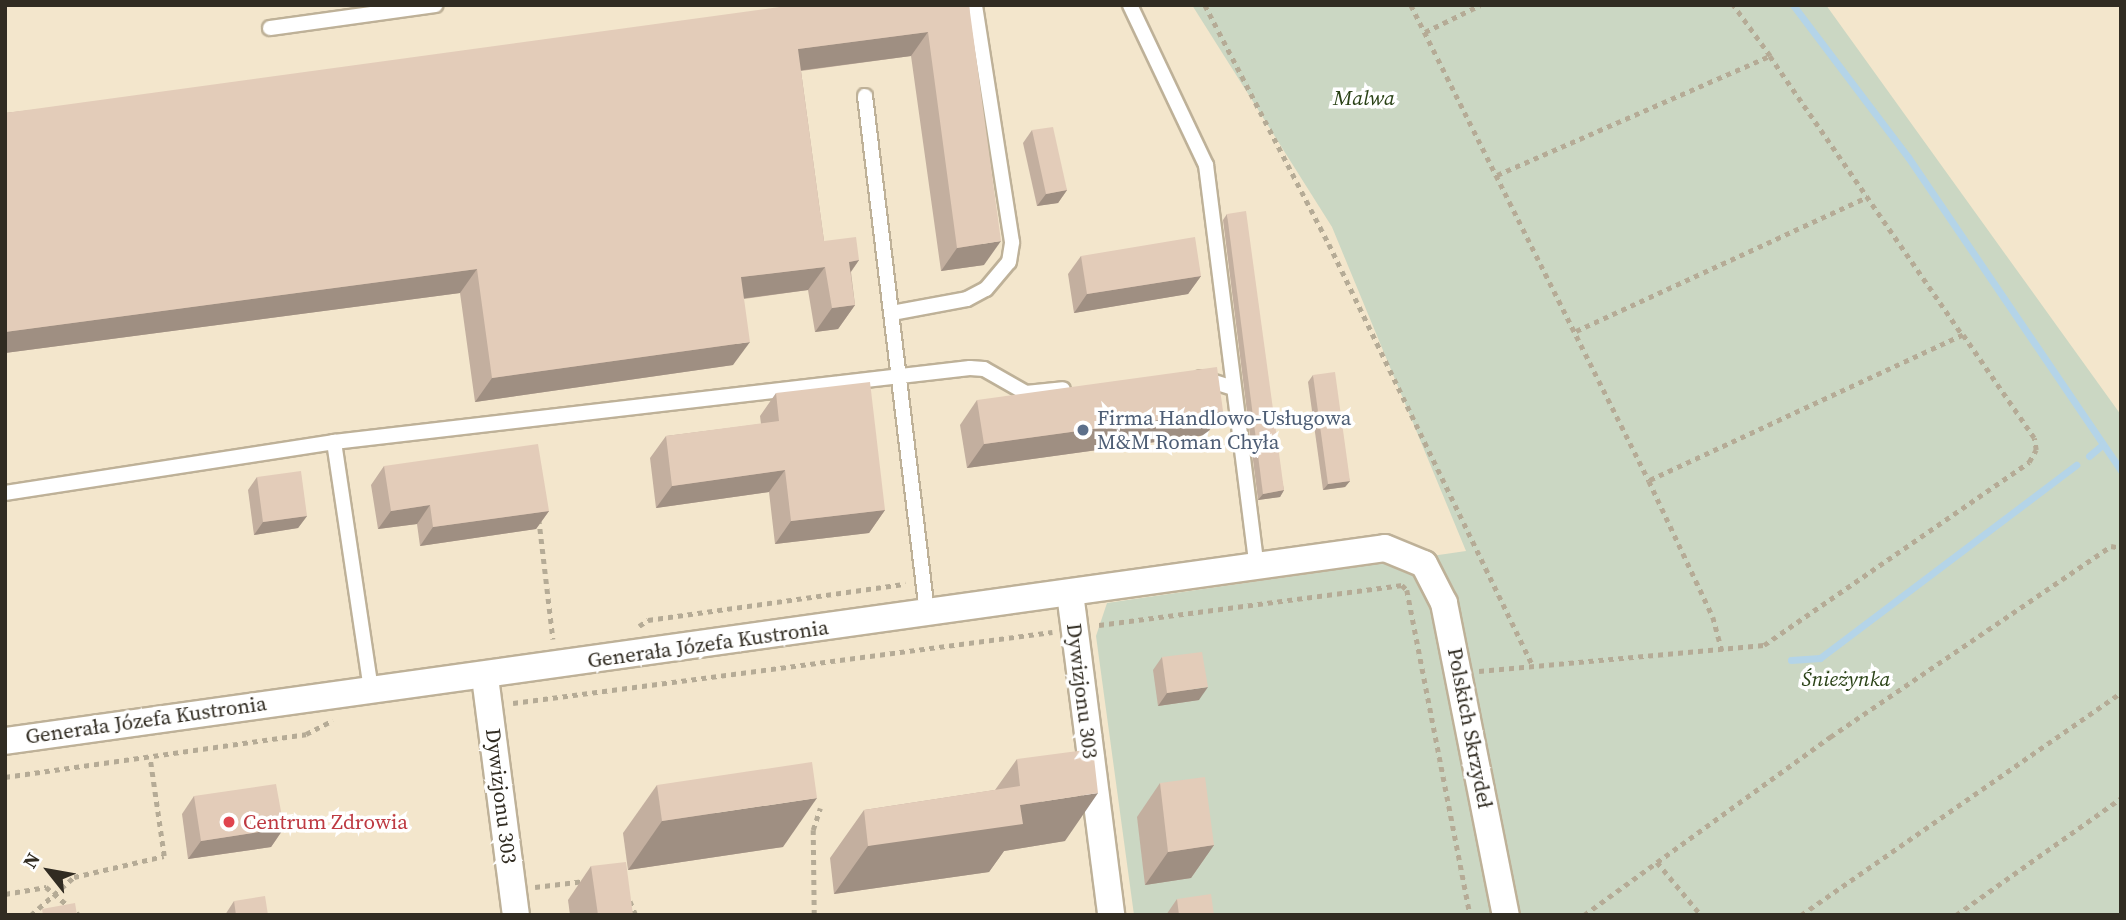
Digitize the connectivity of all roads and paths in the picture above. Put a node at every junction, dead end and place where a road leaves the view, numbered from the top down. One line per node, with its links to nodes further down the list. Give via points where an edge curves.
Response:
1 (435, 5): 8 (lane)
2 (975, 5): 14 (lane, via 1012,242 1009,262 986,289 967,299)
3 (1130, 5): 20 (lane, via 1206,165)
4 (1205, 5): 33 (path, via 1329,244)
5 (1411, 5): 9 (path)
6 (1480, 5): 9 (path)
7 (1733, 5): 10 (path)
8 (270, 28)
9 (1424, 33): 12 (path)
10 (1770, 55): 12 (path); 13 (path)
11 (865, 96): 14 (lane)
12 (1497, 176): 15 (path)
13 (1868, 197): 15 (path); 16 (path)
14 (892, 313): 18 (lane)
15 (1577, 331): 22 (path)
16 (1963, 335): 22 (path); 32 (path, via 2034,438 2036,450 2029,462 1785,634 1764,645)
17 (1192, 374): 20 (lane)
18 (899, 375): 19 (lane, via 984,369 1026,393); 21 (lane); 29 (lane)
19 (1081, 387)
20 (1234, 388): 27 (lane)
21 (334, 442): 23 (lane); 36 (lane)
22 (1650, 481): 32 (path, via 1713,617)
23 (5, 493)
24 (539, 514): 31 (path)
25 (2121, 548): 45 (path, via 2111,546 1852,721)
26 (1409, 555): 27 (street, Generała Józefa Kustronia, via 1371,548); 34 (street, Polskich Skrzydeł, via 1434,577)
27 (1257, 568): 28 (street, Generała Józefa Kustronia)
28 (1070, 593): 29 (street, Generała Józefa Kustronia); 30 (street, Dywizjonu 303)
29 (927, 612): 35 (street, Generała Józefa Kustronia)
30 (1075, 629): 38 (path); 55 (street, Dywizjonu 303); 56 (path, via 1402,585 1407,590)
31 (554, 647)
32 (1722, 651): 33 (path)
33 (1532, 664): 34 (path)
34 (1461, 674): 57 (street, Polskich Skrzydeł)
35 (485, 677): 36 (street, Generała Józefa Kustronia); 38 (street, Dywizjonu 303)
36 (371, 690): 40 (street, Generała Józefa Kustronia)
37 (2121, 692): 60 (path)
38 (489, 707): 50 (street, Dywizjonu 303)
39 (340, 715): 41 (path, via 306,734)
40 (5, 741)
41 (150, 759): 42 (path); 47 (path, via 164,856 74,877)
42 (5, 777)
43 (2121, 798): 61 (path)
44 (820, 808): 54 (path, via 813,830)
45 (1657, 862): 58 (path); 59 (path)
46 (599, 880): 50 (path)
47 (55, 891): 48 (path, via 46,887); 51 (path); 52 (path)
48 (5, 894)
49 (627, 896): 53 (path)
50 (515, 903)
51 (31, 915)
52 (79, 915)
53 (636, 915)
54 (814, 915)
55 (1111, 915)
56 (1470, 915)
57 (1506, 915)
58 (1584, 915)
59 (1700, 915)
60 (1801, 915)
61 (1956, 915)

